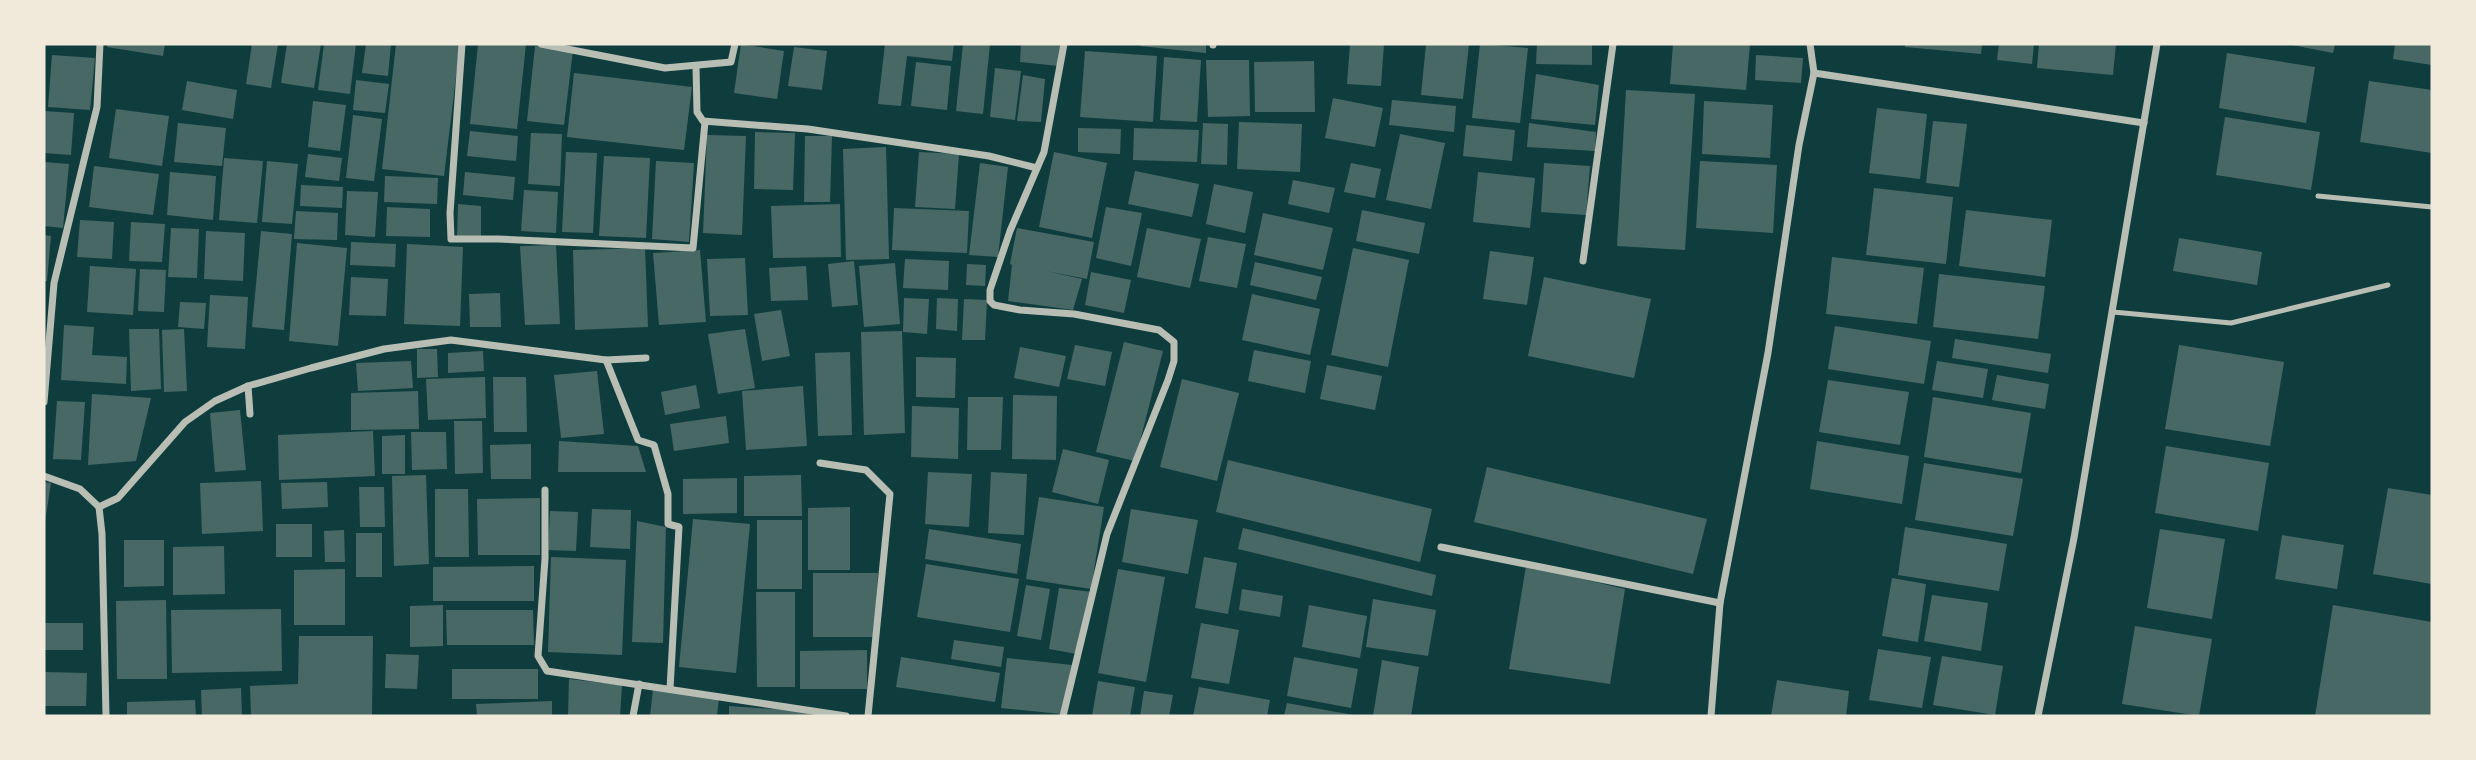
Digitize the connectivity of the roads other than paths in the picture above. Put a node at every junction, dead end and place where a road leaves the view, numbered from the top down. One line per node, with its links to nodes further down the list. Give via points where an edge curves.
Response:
1 (100, 44): 22 (street, via 97,107 54,283)
2 (462, 44): 11 (street, via 451,239 693,248)
3 (541, 44): 9 (street, via 666,68)
4 (735, 44): 9 (street, via 732,62)
5 (1064, 44): 13 (street)
6 (1613, 44): 16 (street)
7 (1810, 44): 10 (street)
8 (2157, 44): 12 (street)
9 (696, 66): 11 (street, via 697,113)
10 (1814, 73): 12 (street); 29 (street, via 1768,353)
11 (705, 122): 13 (street, via 808,129 989,156)
12 (2144, 123): 18 (street)
13 (1037, 168): 37 (street, via 1006,243 990,301 1020,310 1074,314 1159,330 1174,342 1168,380 1107,534)
14 (2318, 196): 15 (lane)
15 (2432, 207)
16 (1583, 261)
17 (2388, 285): 18 (lane, via 2231,323)
18 (2113, 312): 39 (street)
19 (646, 358): 20 (street)
20 (606, 360): 21 (street, via 451,340 384,349); 31 (street, via 638,440 654,445 668,494 668,524 679,527)
21 (248, 386): 23 (street); 27 (street, via 185,422 118,498)
22 (44, 402)
23 (250, 414)
24 (820, 463): 36 (street, via 866,470 890,494)
25 (44, 476): 27 (street, via 80,489)
26 (545, 490): 30 (street, via 538,656 547,671)
27 (99, 507): 33 (street)
28 (1441, 547): 29 (street)
29 (1720, 603): 38 (street)
30 (639, 684): 31 (street); 34 (street)
31 (670, 689): 32 (street)
32 (829, 714): 35 (street)
33 (106, 716)
34 (633, 716)
35 (846, 716)
36 (868, 716)
37 (1063, 716)
38 (1711, 716)
39 (2038, 716)

